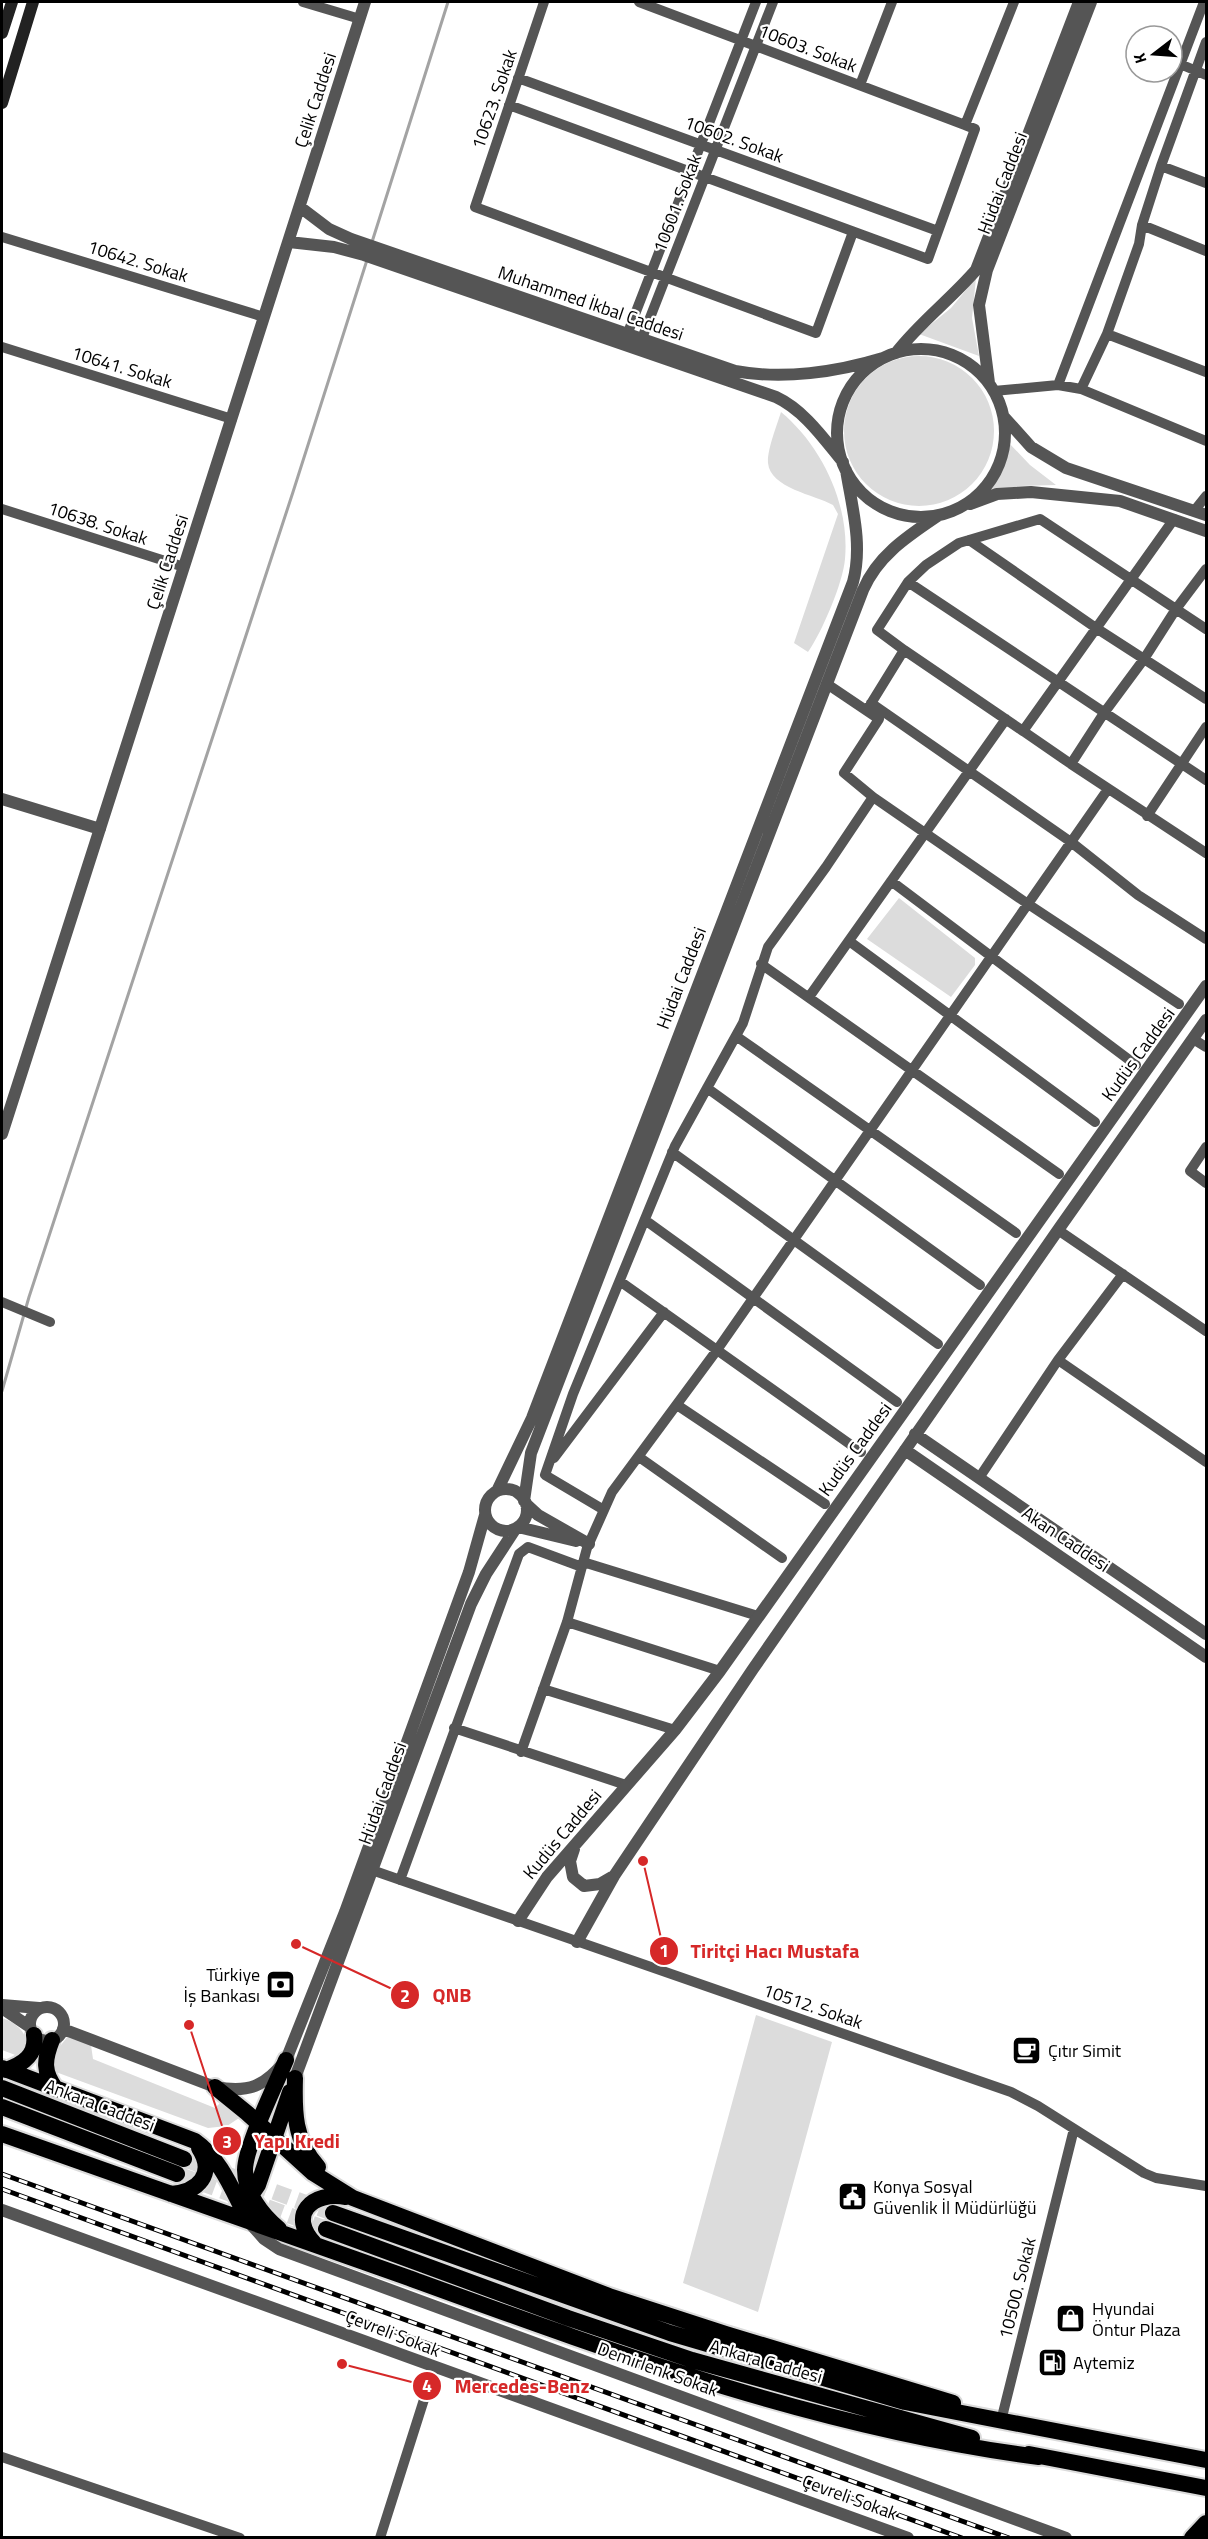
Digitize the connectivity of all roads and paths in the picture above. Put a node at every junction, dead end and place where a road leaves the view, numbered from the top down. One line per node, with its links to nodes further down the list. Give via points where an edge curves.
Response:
1 (12, 2): 15 (main road)
2 (33, 2): 25 (main road)
3 (303, 2): 14 (street)
4 (365, 2): 14 (street, Çelik Caddesi)
5 (544, 2): 22 (street, 10623. Sokak)
6 (639, 2): 16 (street, 10603. Sokak)
7 (756, 2): 16 (street, 10601. Sokak)
8 (773, 2): 18 (street, 10601. Sokak)
9 (892, 2): 24 (street)
10 (1014, 2): 27 (street)
11 (1078, 2): 49 (street, Hüdai Caddesi, via 976,270 912,332)
12 (1091, 2): 53 (street, Hüdai Caddesi, via 987,270 979,305)
13 (1204, 2): 19 (street)
14 (360, 19): 34 (street, Çelik Caddesi)
15 (2, 33)
16 (741, 40): 18 (street, 10603. Sokak); 28 (street, 10601. Sokak)
17 (1206, 42): 21 (street)
18 (756, 46): 24 (street, 10603. Sokak); 29 (street, 10601. Sokak)
19 (1184, 54)
20 (1184, 66): 21 (street)
21 (1201, 73): 30 (street)
22 (518, 78): 26 (street, 10623. Sokak); 28 (street, 10602. Sokak)
23 (1172, 84): 52 (street)
24 (860, 86): 27 (street, 10603. Sokak)
25 (2, 103)
26 (509, 105): 31 (street); 42 (street, 10623. Sokak, via 475,207)
27 (965, 125): 36 (street, via 975,129)
28 (700, 145): 29 (street, 10602. Sokak); 31 (street, 10601. Sokak)
29 (715, 150): 32 (street, 10601. Sokak); 36 (street, 10602. Sokak)
30 (1161, 166): 33 (street); 35 (street)
31 (690, 172): 32 (street); 42 (street, 10601. Sokak)
32 (705, 177): 37 (street); 43 (street, 10601. Sokak)
33 (1206, 183)
34 (300, 207): 39 (street, Çelik Caddesi); 40 (street, Muhammed İkbal Caddesi)
35 (1142, 225): 41 (street); 45 (street)
36 (938, 231): 37 (street, via 928,259)
37 (853, 232): 43 (street, via 816,333)
38 (2, 237): 44 (street, 10642. Sokak)
39 (289, 242): 40 (street, Muhammed İkbal Caddesi); 44 (street, Çelik Caddesi)
40 (349, 245): 46 (street, Muhammed İkbal Caddesi)
41 (1206, 251)
42 (651, 272): 43 (street); 46 (street, 10601. Sokak)
43 (666, 278): 47 (street, 10601. Sokak)
44 (264, 318): 56 (street, Çelik Caddesi)
45 (1107, 334): 51 (street); 54 (street)
46 (625, 339): 47 (street, Muhammed İkbal Caddesi)
47 (640, 344): 50 (street, Muhammed İkbal Caddesi, via 749,374 794,374); 58 (street, Muhammed İkbal Caddesi, via 786,403 810,424)
48 (2, 347): 56 (street, 10641. Sokak)
49 (896, 353): 50 (street); 53 (street, via 921,349 945,353 968,363)
50 (883, 358): 58 (street, via 862,374 844,403 838,436)
51 (1206, 372)
52 (1058, 385): 53 (street); 54 (street)
53 (991, 388): 55 (street)
54 (1081, 389): 57 (street)
55 (1003, 416): 61 (street, via 1004,444 996,471 979,494); 62 (street, via 1031,447 1066,468)
56 (232, 419): 68 (street, Çelik Caddesi)
57 (1206, 441)
58 (845, 466): 63 (street, via 859,488 885,508 906,515); 146 (street, Hüdai Caddesi, via 857,536 853,582 536,1408)
59 (1206, 496): 62 (street)
60 (2, 509): 68 (street, 10638. Sokak)
61 (955, 510): 63 (street); 65 (street, via 997,495 1031,492 1120,501)
62 (1194, 511): 64 (street)
63 (939, 515): 78 (street, Hüdai Caddesi, via 877,564)
64 (1206, 515)
65 (1174, 519): 66 (street); 70 (street)
66 (1206, 531)
67 (969, 540): 70 (street, via 1040,519); 71 (street, via 926,565); 73 (street)
68 (184, 567): 93 (street, Çelik Caddesi)
69 (1206, 569): 72 (street)
70 (1131, 579): 72 (street); 73 (street)
71 (908, 582): 75 (street, via 877,630); 77 (street)
72 (1176, 609): 74 (street); 76 (street)
73 (1096, 628): 76 (street); 77 (street)
74 (1206, 630)
75 (904, 650): 80 (street); 82 (street)
76 (1144, 659): 79 (street); 81 (street)
77 (1057, 682): 81 (street); 84 (street)
78 (827, 684): 80 (street); 147 (street, Hüdai Caddesi, via 531,1453)
79 (1206, 699)
80 (869, 707): 87 (street); 90 (street, via 879,719 844,773)
81 (1104, 713): 85 (street); 86 (street)
82 (1006, 719): 84 (street); 87 (street)
83 (1206, 727): 86 (street)
84 (1023, 731): 85 (street)
85 (1071, 764): 89 (street)
86 (1182, 764): 88 (street); 92 (street)
87 (969, 771): 94 (street); 95 (street)
88 (1206, 780)
89 (1108, 789): 92 (street); 95 (street)
90 (873, 796): 94 (street); 102 (street, via 768,947)
91 (2, 799): 93 (street)
92 (1147, 816): 96 (street)
93 (100, 829): 116 (street, Çelik Caddesi)
94 (925, 832): 97 (street); 98 (street)
95 (1071, 842): 98 (street); 99 (street, via 1138,895)
96 (1206, 853)
97 (891, 881): 100 (street); 101 (street)
98 (1028, 904): 101 (street); 105 (street)
99 (1206, 939)
100 (849, 941): 104 (street); 106 (street)
101 (991, 957): 106 (street); 111 (street)
102 (761, 964): 104 (street); 108 (street)
103 (1206, 986): 155 (street, Kudüs Caddesi)
104 (809, 997): 112 (street)
105 (1179, 1004)
106 (950, 1016): 112 (street); 114 (street)
107 (1206, 1020): 109 (street, Kudüs Caddesi)
108 (736, 1036): 113 (street); 115 (street)
109 (1193, 1039): 110 (street); 123 (street, Kudüs Caddesi)
110 (1206, 1047)
111 (1136, 1065)
112 (912, 1070): 115 (street); 119 (street)
113 (708, 1088): 118 (street); 120 (street)
114 (1095, 1122)
115 (870, 1130): 120 (street); 124 (street)
116 (2, 1134)
117 (1206, 1147): 121 (street, via 1190,1172)
118 (672, 1152): 122 (street); 125 (street)
119 (1059, 1174)
120 (835, 1180): 125 (street); 128 (street)
121 (1206, 1183)
122 (645, 1220): 127 (street); 129 (street)
123 (1058, 1230): 126 (street); 139 (street, Kudüs Caddesi)
124 (1016, 1233)
125 (794, 1239): 129 (street); 134 (street)
126 (1123, 1274): 133 (street); 136 (street)
127 (621, 1282): 131 (street); 144 (street)
128 (980, 1285)
129 (753, 1298): 135 (street); 137 (street)
130 (2, 1302): 132 (street)
131 (664, 1312): 135 (street); 144 (street)
132 (50, 1322)
133 (1206, 1331)
134 (938, 1344)
135 (717, 1350): 138 (street); 141 (street)
136 (1058, 1360): 143 (street); 145 (street)
137 (897, 1402)
138 (676, 1405): 142 (street); 148 (street)
139 (915, 1434): 140 (street, Kudüs Caddesi); 145 (street, Akan Caddesi)
140 (905, 1450): 158 (street, Akan Caddesi); 167 (street, Kudüs Caddesi)
141 (861, 1452)
142 (639, 1457): 149 (street, via 612,1492); 153 (street)
143 (1206, 1462)
144 (547, 1467): 149 (street, via 545,1475)
145 (979, 1478): 157 (street, Akan Caddesi)
146 (497, 1491): 147 (street, via 515,1491); 150 (street, via 486,1502)
147 (525, 1502): 151 (street, via 524,1519); 152 (street, via 538,1515)
148 (825, 1504)
149 (604, 1510): 152 (street)
150 (485, 1515): 151 (street, via 499,1530); 166 (street, Hüdai Caddesi)
151 (517, 1527): 152 (street); 166 (street, Hüdai Caddesi, via 477,1590)
152 (589, 1544): 154 (street)
153 (782, 1557)
154 (582, 1565): 155 (street); 156 (street); 161 (street, via 528,1547 519,1554)
155 (758, 1616): 159 (street, Kudüs Caddesi)
156 (567, 1622): 159 (street); 160 (street)
157 (1206, 1634)
158 (1206, 1657)
159 (720, 1671): 162 (street, Kudüs Caddesi)
160 (543, 1689): 162 (street); 163 (street)
161 (454, 1728): 163 (street); 168 (street)
162 (675, 1730): 164 (street, Kudüs Caddesi)
163 (521, 1752): 164 (street)
164 (626, 1785): 165 (street, Kudüs Caddesi)
165 (575, 1845): 167 (street, via 570,1861 573,1877 584,1886 600,1884); 169 (street, Kudüs Caddesi, via 547,1877)
166 (367, 1869): 168 (street, 10512. Sokak); 175 (street, Hüdai Caddesi); 177 (street, Hüdai Caddesi)
167 (614, 1876): 170 (street, Kudüs Caddesi)
168 (400, 1880): 169 (street, 10512. Sokak)
169 (518, 1921): 170 (street, 10512. Sokak)
170 (578, 1942): 183 (street, 10512. Sokak, via 1011,2092)
171 (2, 2007): 172 (street); 173 (street)
172 (39, 2008): 173 (street, via 30,2017); 174 (street, via 50,2007 59,2012 64,2021)
173 (32, 2031): 174 (street, via 40,2040); 176 (highway, via 34,2047 29,2058)
174 (58, 2034): 178 (street); 180 (highway, via 46,2055 45,2072)
175 (286, 2060): 178 (street, via 255,2087); 182 (highway)
176 (4, 2069): 180 (highway)
177 (296, 2078): 186 (highway); 193 (highway, via 296,2124 308,2154 328,2175)
178 (215, 2087): 182 (highway)
179 (2, 2088): 181 (highway, Ankara Caddesi, via 181,2166)
180 (56, 2090): 185 (highway)
181 (2, 2107)
182 (259, 2125): 186 (highway); 190 (highway, via 245,2164)
183 (1074, 2129): 187 (street, 10512. Sokak, via 1144,2174); 198 (street, 10500. Sokak)
184 (2, 2134): 188 (highway)
185 (185, 2137): 188 (highway, via 204,2156 204,2175 191,2190); 190 (highway, via 209,2151)
186 (274, 2137): 189 (highway, via 321,2179); 190 (highway)
187 (1206, 2186)
188 (170, 2194): 190 (highway, via 216,2211)
189 (353, 2198): 193 (highway); 196 (highway, via 330,2195 310,2204 303,2223)
190 (247, 2207): 195 (highway); 195 (highway, via 263,2213); 207 (street, Demirlenk Sokak, via 264,2239 279,2249)
191 (2, 2210): 197 (street, Çevreli Sokak)
192 (333, 2213): 198 (highway, Ankara Caddesi, via 669,2333 905,2402)
193 (390, 2213): 198 (highway, via 609,2296 927,2394)
194 (326, 2229): 200 (highway, Ankara Caddesi, via 692,2360)
195 (281, 2231): 196 (highway)
196 (315, 2244): 200 (highway, via 723,2388 909,2435)
197 (434, 2368): 205 (street); 206 (street, Çevreli Sokak)
198 (1001, 2421): 201 (highway, Ankara Caddesi)
199 (2, 2457): 204 (street)
200 (1039, 2457): 202 (highway, Ankara Caddesi)
201 (1206, 2460)
202 (1206, 2488)
203 (1206, 2523): 208 (highway)
204 (240, 2538)
205 (380, 2538)
206 (908, 2538)
207 (1066, 2538)
208 (1192, 2538)

